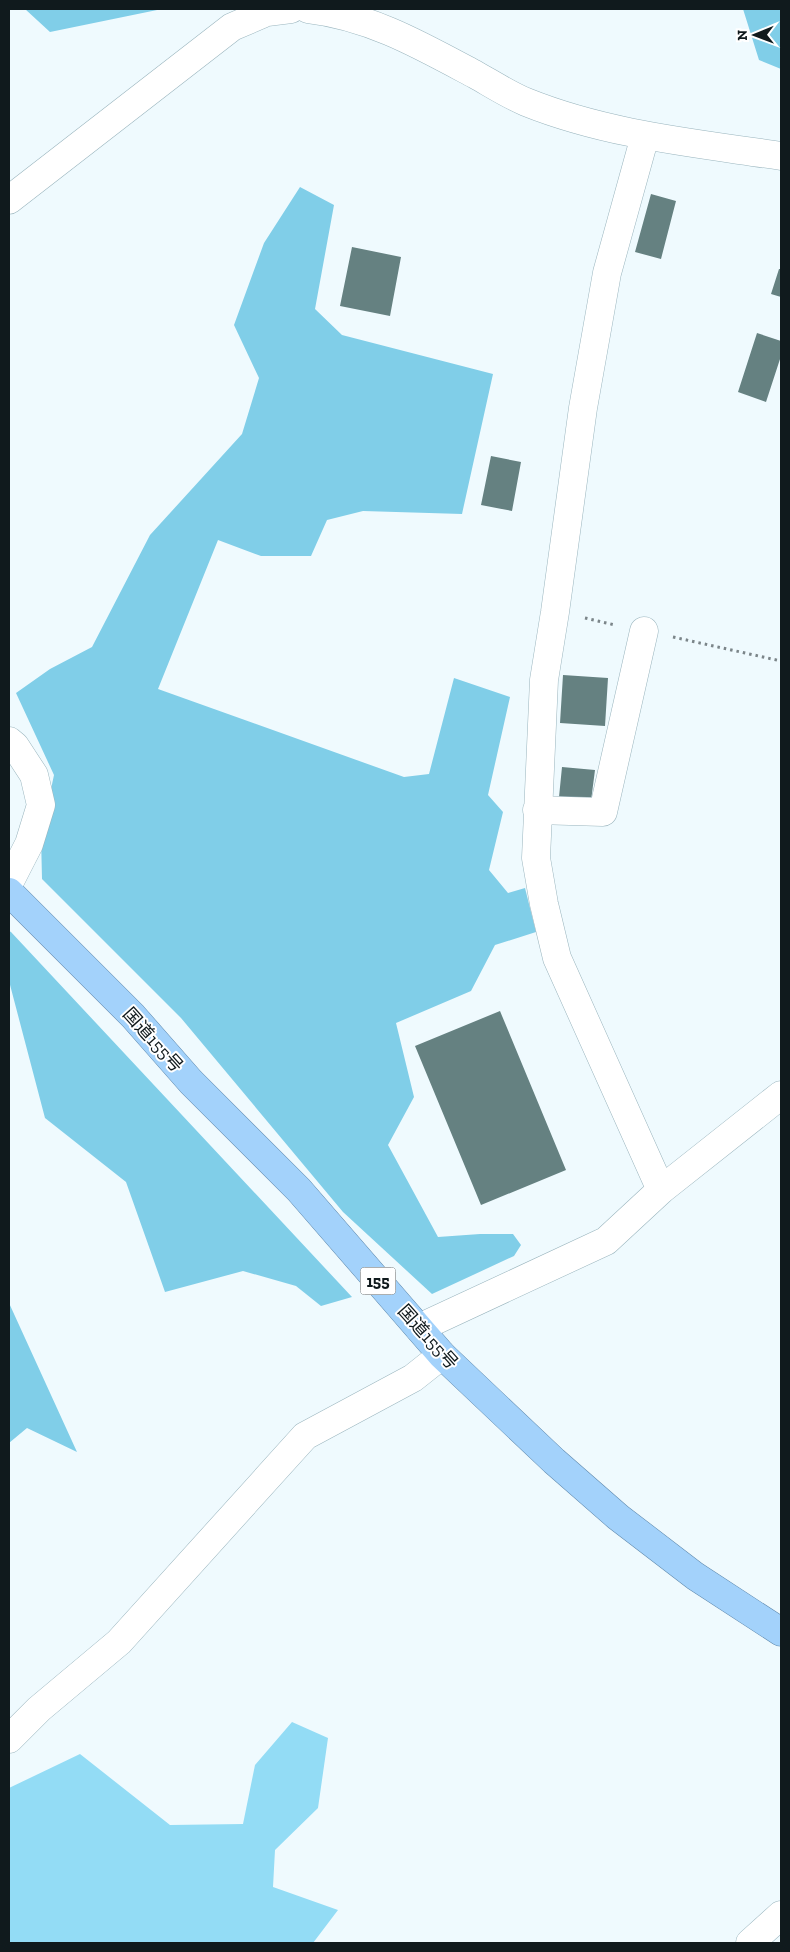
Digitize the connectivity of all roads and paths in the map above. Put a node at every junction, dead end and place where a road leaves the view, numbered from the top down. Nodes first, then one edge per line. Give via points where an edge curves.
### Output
1 (291, 9) edge
2 (308, 9) edge
3 (645, 136) junction
4 (781, 156) edge
5 (9, 200) edge
6 (644, 631) dead end
7 (9, 741) edge
8 (538, 810) junction
9 (9, 883) edge
10 (9, 892) edge
11 (781, 1095) edge
12 (661, 1190) junction
13 (419, 1328) junction
14 (442, 1355) junction
15 (781, 1632) edge
16 (9, 1739) edge
17 (781, 1915) edge
18 (750, 1943) edge

1 - 5 street via 267,12 232,27
2 - 3 street via 336,12 406,38 524,101 562,116
3 - 4 street
3 - 8 street via 608,273 583,408 544,680
6 - 8 street via 603,812
7 - 9 street via 34,775 41,806 29,844
8 - 12 street via 536,858 557,958
10 - 13 highway, 国道155号 / 155 via 299,1190
11 - 12 street
12 - 13 street via 606,1241
13 - 14 highway, 国道155号 / 155
14 - 15 highway, 国道155号 / 155 via 554,1462 618,1517 695,1576
14 - 16 street via 413,1378 304,1436 119,1642
17 - 18 street

